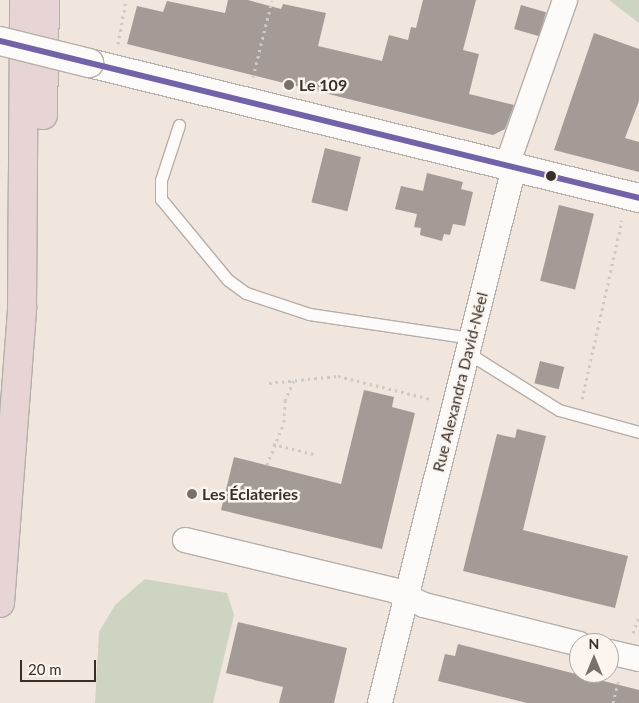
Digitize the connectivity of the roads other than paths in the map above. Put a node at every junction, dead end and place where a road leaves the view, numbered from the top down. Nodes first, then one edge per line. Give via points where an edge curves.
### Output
1 (24, 0) edge
2 (44, 0) edge
3 (565, 0) edge
4 (0, 41) edge
5 (179, 125) dead end
6 (510, 166) junction
7 (631, 207) edge
8 (22, 307) junction
9 (470, 345) junction
10 (639, 432) edge
11 (185, 540) dead end
12 (408, 597) junction
13 (0, 603) edge
14 (569, 641) edge
15 (380, 703) edge

1 - 8 highway
2 - 8 highway via 42,152
3 - 6 street, Rue Alexandra David-Néel
4 - 6 street, bridge
5 - 9 lane via 161,180 161,199 228,280 246,293 309,314
6 - 7 street
6 - 9 street, Rue Alexandra David-Néel
8 - 13 highway
9 - 10 lane via 533,396 578,417
9 - 12 street, Rue Alexandra David-Néel
11 - 12 street via 393,590
12 - 14 street via 424,605
12 - 15 street, Rue Alexandra David-Néel

